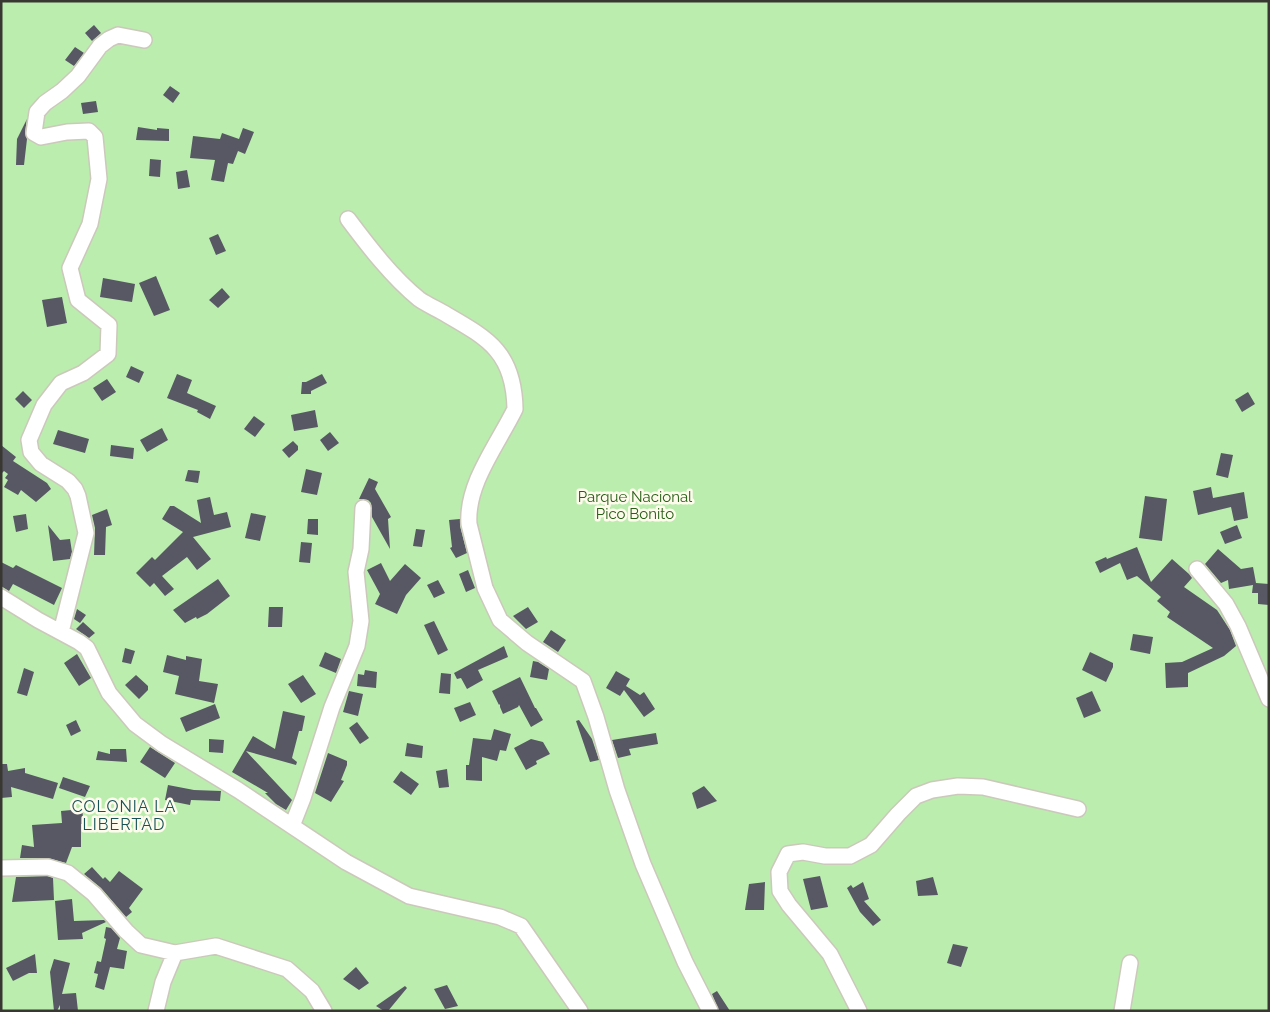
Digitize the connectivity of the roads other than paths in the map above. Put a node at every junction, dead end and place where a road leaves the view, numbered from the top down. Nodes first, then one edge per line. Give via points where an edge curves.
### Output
1 (144, 40) dead end
2 (348, 219) dead end
3 (363, 508) dead end
4 (1196, 569) dead end
5 (1, 597) edge
6 (61, 632) junction
7 (1269, 699) edge
8 (1078, 808) dead end
9 (292, 826) junction
10 (1, 868) edge
11 (175, 953) junction
12 (1130, 963) dead end
13 (156, 1011) edge
14 (324, 1011) edge
15 (580, 1011) edge
16 (710, 1011) edge
17 (859, 1011) edge
18 (1122, 1011) edge

1 - 6 street via 118,35 100,46 78,76 62,92 45,102 37,112 33,128 34,133 41,137 89,131 95,137 99,180 90,224 70,268 78,300 109,325 108,354 83,373 61,383 44,405 29,440 31,452 41,464 75,489 86,533
2 - 16 street via 390,270 420,299 482,337 498,350 508,367 515,409 477,482 468,514 485,588 500,620 527,643 583,681 643,864
3 - 9 street via 356,572 361,621 357,646 332,707
4 - 7 street via 1226,604
5 - 6 street
6 - 9 street via 86,648 109,693 135,724
8 - 17 street via 983,786 932,790 916,796 871,845 850,856 788,854 779,872 780,891 830,954
9 - 15 street via 346,862 409,896 500,916 520,926
10 - 11 street via 48,867 68,873 94,894 141,945
11 - 13 street
11 - 14 street via 216,946 287,969 312,991
12 - 18 street

